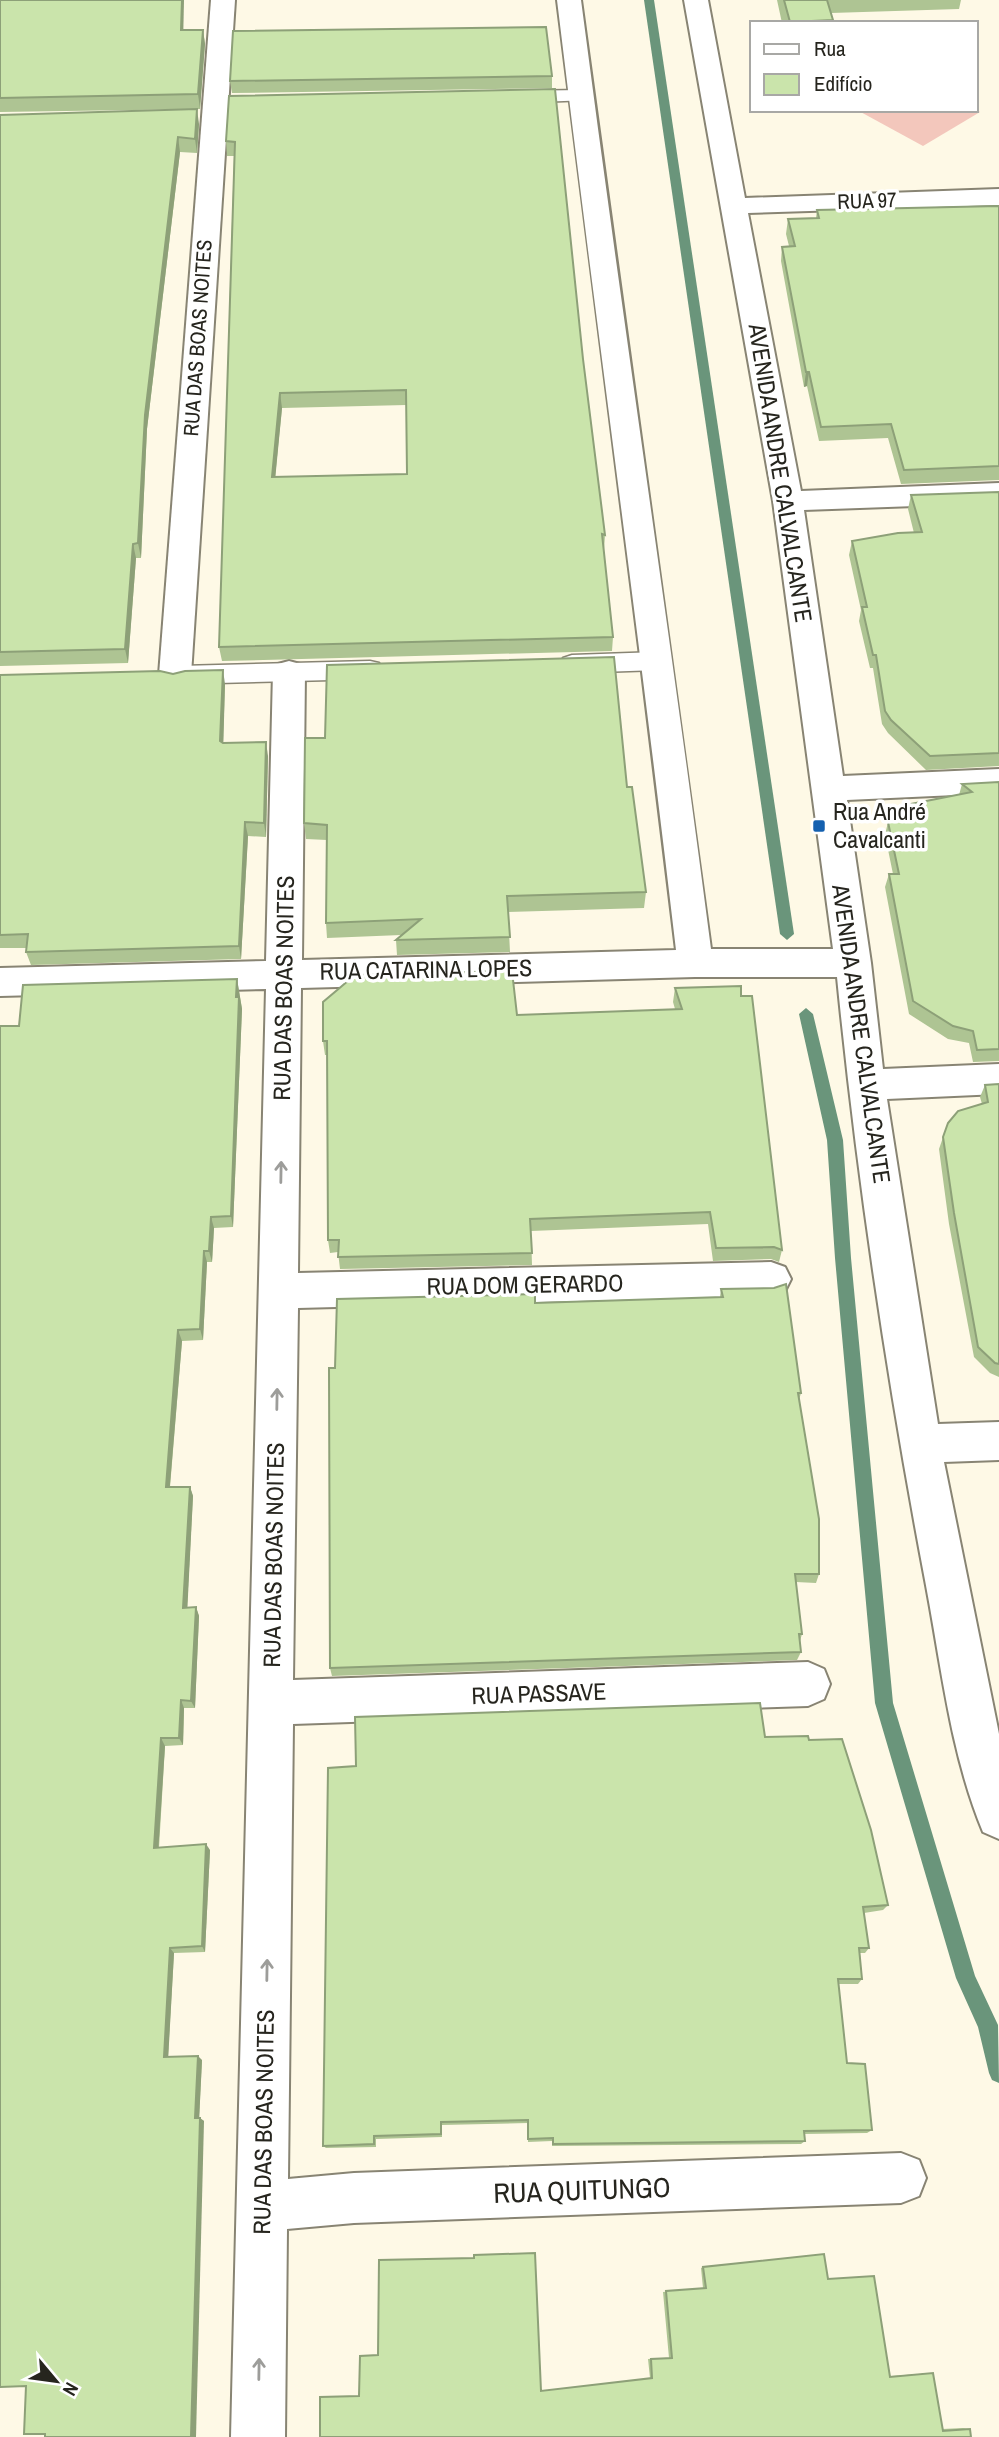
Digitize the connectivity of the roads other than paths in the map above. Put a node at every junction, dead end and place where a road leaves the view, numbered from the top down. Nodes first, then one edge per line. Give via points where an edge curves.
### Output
1 (223, 0) edge
2 (569, 0) edge
3 (696, 0) edge
4 (582, 96) junction
5 (501, 97) edge
6 (999, 197) edge
7 (735, 206) junction
8 (999, 493) edge
9 (788, 501) junction
10 (658, 661) junction
11 (549, 664) edge
12 (399, 669) edge
13 (289, 672) junction
14 (161, 676) joint
15 (999, 781) edge
16 (827, 789) junction
17 (695, 963) junction
18 (853, 963) junction
19 (285, 974) junction
20 (0, 982) edge
21 (999, 1079) edge
22 (866, 1085) junction
23 (771, 1279) dead end
24 (279, 1291) junction
25 (999, 1441) edge
26 (920, 1444) junction
27 (807, 1684) dead end
28 (271, 1703) junction
29 (999, 1816) edge
30 (901, 2178) dead end
31 (263, 2206) junction
32 (258, 2437) edge

1 - 14 street, RUA DAS BOAS NOITES via 218,109
2 - 4 street
3 - 7 street, AVENIDA ANDRE CALVALCANTE
4 - 5 lane
4 - 10 street
6 - 7 street, RUA 97
7 - 9 street, AVENIDA ANDRE CALVALCANTE
8 - 9 street
9 - 16 street, AVENIDA ANDRE CALVALCANTE
10 - 11 lane
10 - 17 street
12 - 13 lane
13 - 14 lane
13 - 19 street, RUA DAS BOAS NOITES
15 - 16 street
16 - 18 street, AVENIDA ANDRE CALVALCANTE
17 - 18 street, RUA CATARINA LOPES
17 - 19 street, RUA CATARINA LOPES
18 - 22 street, AVENIDA ANDRE CALVALCANTE
19 - 20 street, RUA CATARINA LOPES
24 -> 19 street, RUA DAS BOAS NOITES
21 - 22 street
22 - 26 street, AVENIDA ANDRE CALVALCANTE
23 - 24 street, RUA DOM GERARDO
28 -> 24 street, RUA DAS BOAS NOITES
25 - 26 street
26 - 29 street, AVENIDA ANDRE CALVALCANTE via 979,1746
27 - 28 street, RUA PASSAVE
31 -> 28 street, RUA DAS BOAS NOITES
30 - 31 street, RUA QUITUNGO via 354,2198
32 -> 31 street, RUA DAS BOAS NOITES

